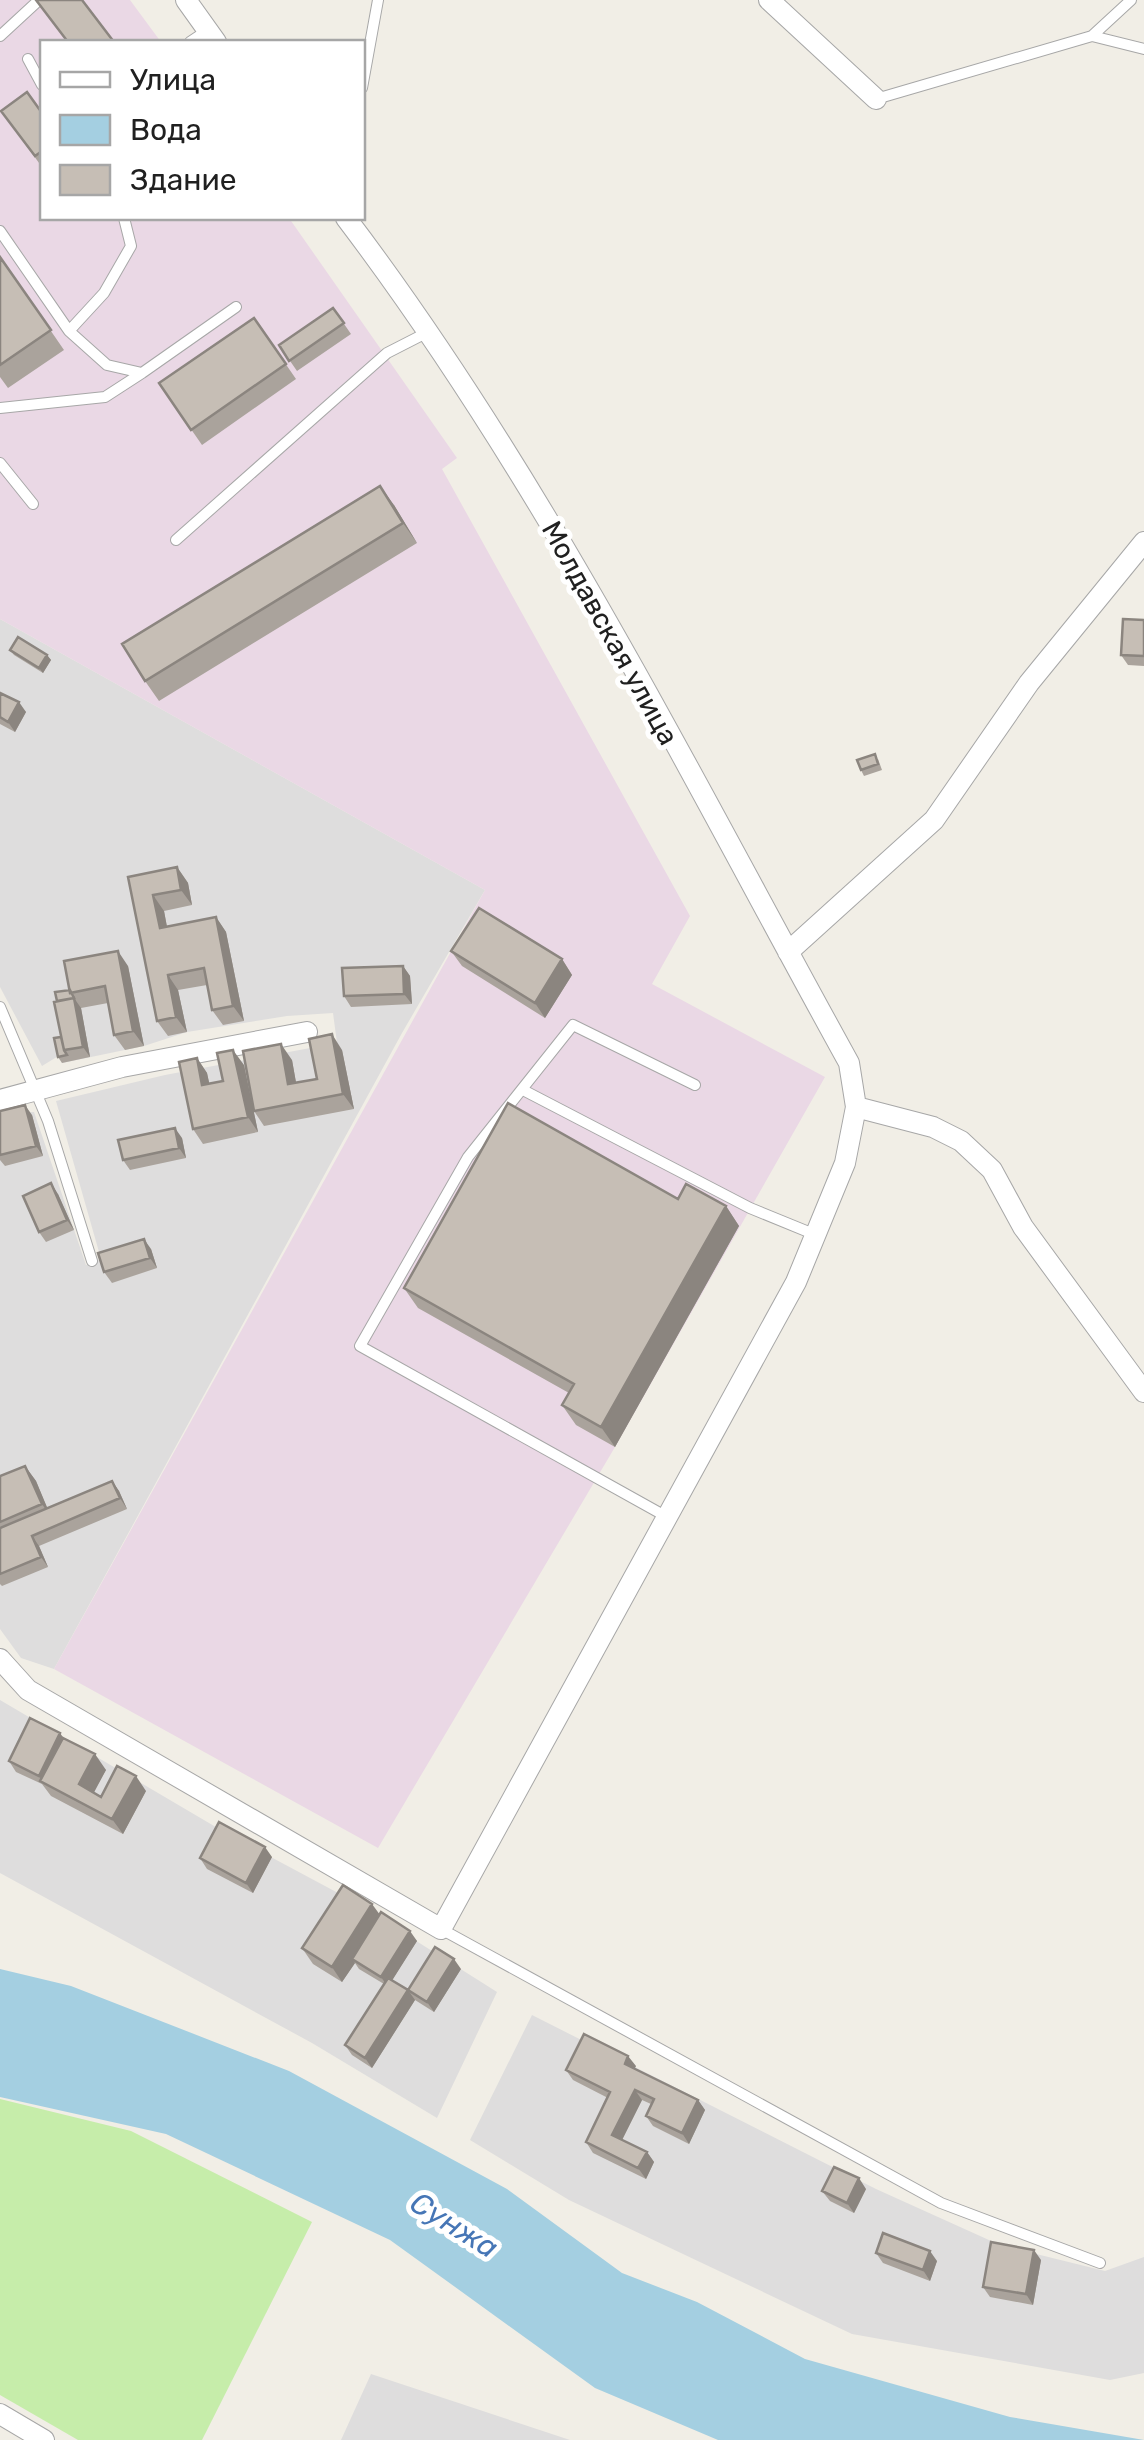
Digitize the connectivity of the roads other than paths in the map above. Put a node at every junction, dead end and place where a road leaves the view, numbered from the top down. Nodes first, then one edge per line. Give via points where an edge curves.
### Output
1 (39, 0) edge
2 (186, 0) edge
3 (378, 0) edge
4 (768, 0) edge
5 (1131, 0) edge
6 (0, 36) edge
7 (1092, 36) junction
8 (205, 38) edge
9 (1144, 49) edge
10 (28, 59) dead end
11 (365, 72) edge
12 (40, 81) edge
13 (876, 99) joint
14 (124, 220) edge
15 (348, 220) edge
16 (0, 230) edge
17 (236, 307) dead end
18 (431, 330) junction
19 (70, 331) junction
20 (142, 373) junction
21 (0, 408) edge
22 (0, 463) edge
23 (32, 504) dead end
24 (176, 540) dead end
25 (1144, 542) edge
26 (788, 952) junction
27 (0, 1007) edge
28 (307, 1032) dead end
29 (695, 1085) dead end
30 (523, 1090) junction
31 (36, 1091) junction
32 (0, 1100) edge
33 (856, 1107) junction
34 (817, 1236) junction
35 (92, 1261) dead end
36 (1141, 1383) edge
37 (668, 1518) junction
38 (0, 1658) edge
39 (440, 1929) junction
40 (1100, 2262) dead end
41 (0, 2414) edge
42 (33, 2437) edge

1 - 6 lane
2 - 8 street
3 - 11 lane
4 - 13 street
5 - 7 lane
7 - 9 lane
7 - 13 lane
10 - 12 lane
14 - 19 lane via 131,246 104,293
15 - 18 street, Молдавская улица
16 - 19 lane
17 - 20 lane
18 - 24 lane via 387,353
18 - 26 street, Молдавская улица via 575,566
19 - 20 lane via 107,365
20 - 21 lane via 106,397
22 - 23 lane
25 - 26 street via 1029,683 934,820
26 - 33 street, Молдавская улица via 849,1064
27 - 31 lane
28 - 31 street via 122,1067
29 - 30 lane via 573,1026
30 - 34 lane
30 - 37 lane via 468,1156 360,1346
31 - 32 street
31 - 35 lane
33 - 34 street, Молдавская улица via 846,1163
33 - 36 street via 933,1127 961,1141 992,1170 1023,1228
34 - 37 street, Молдавская улица
37 - 39 street, Молдавская улица
38 - 39 street via 28,1690
39 - 40 lane via 940,2203
41 - 42 street

